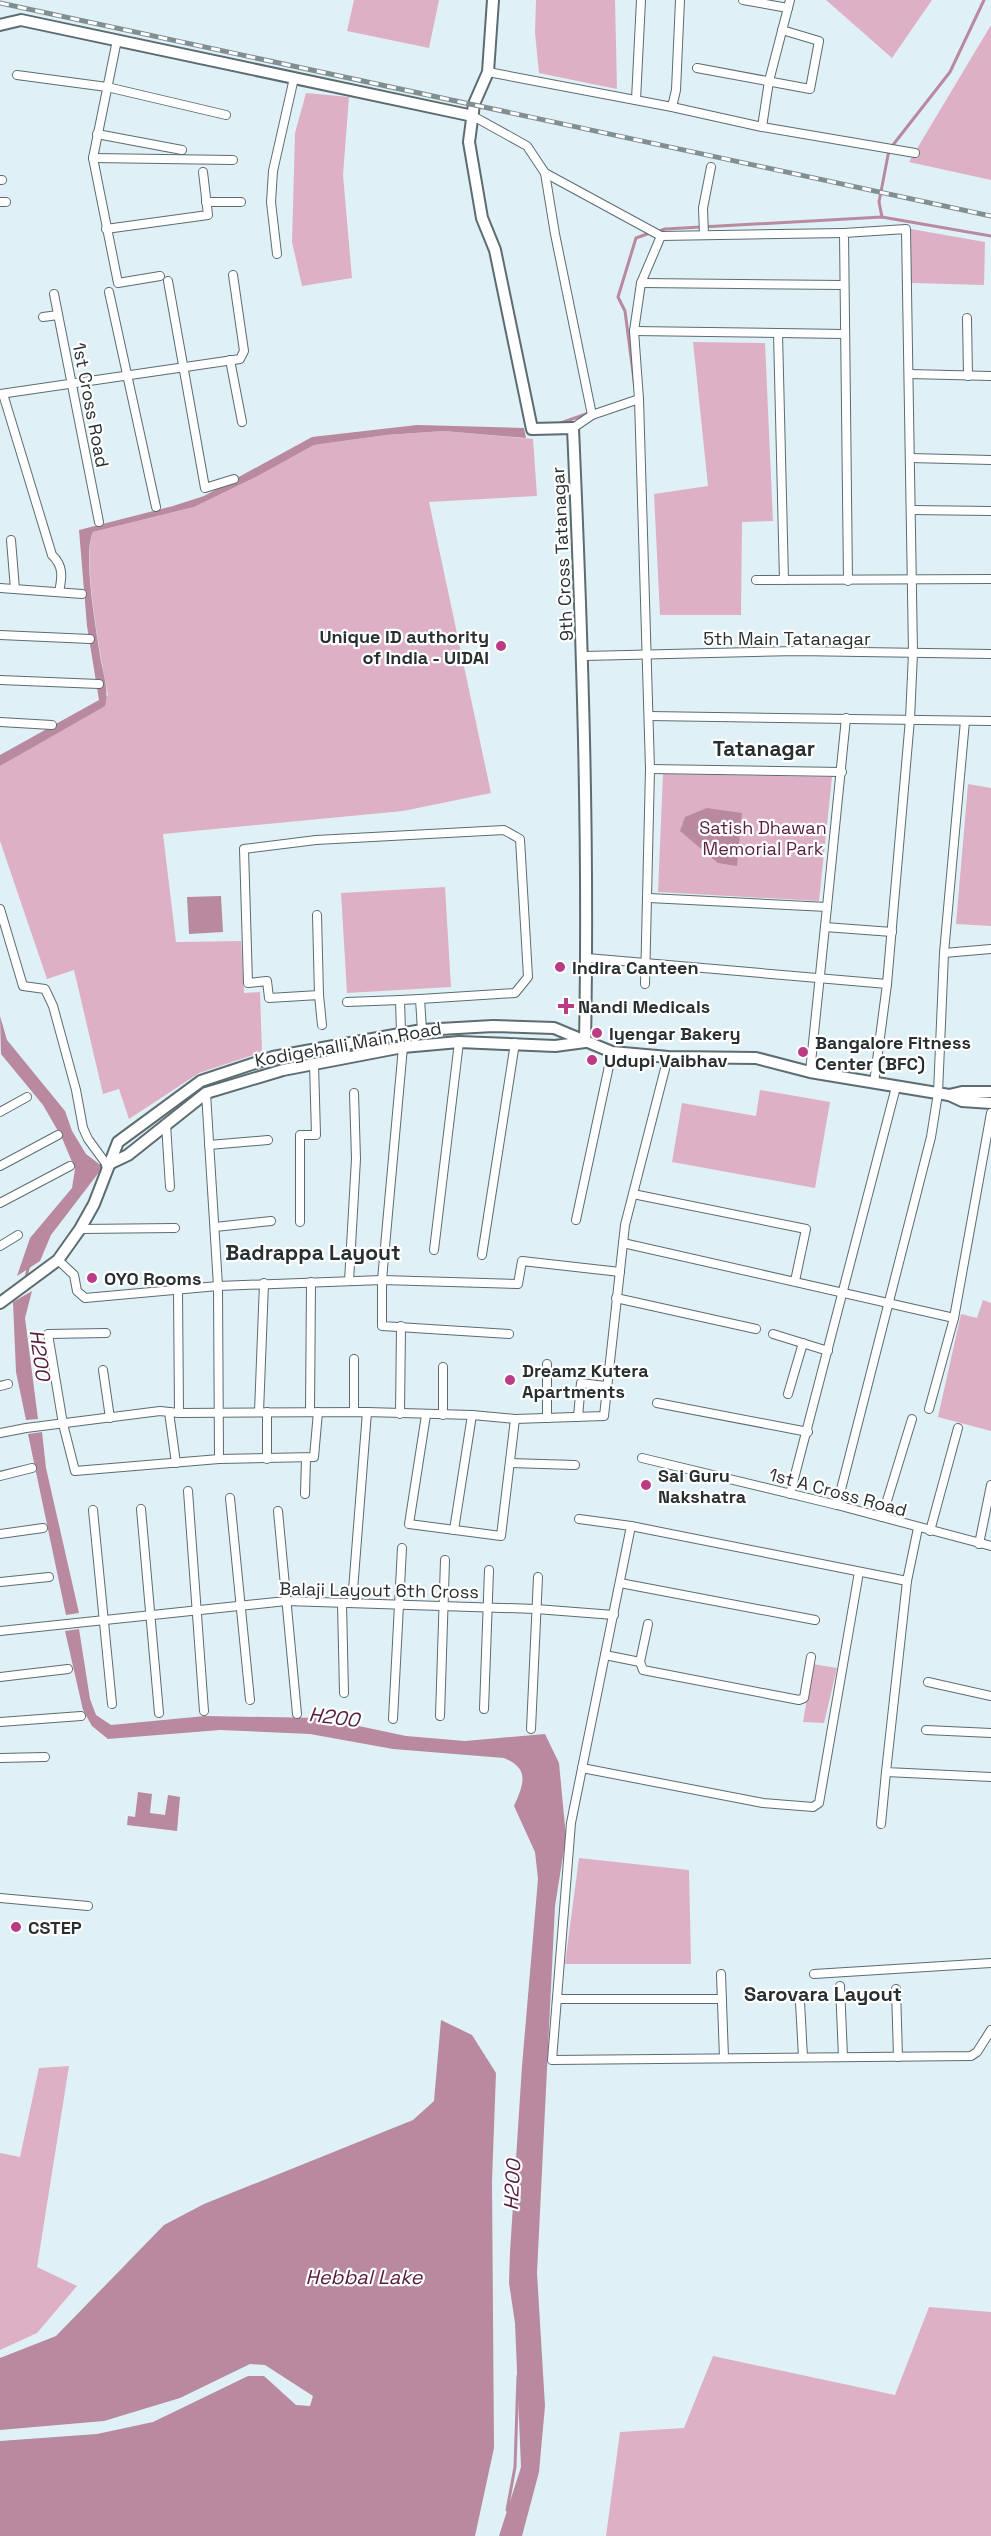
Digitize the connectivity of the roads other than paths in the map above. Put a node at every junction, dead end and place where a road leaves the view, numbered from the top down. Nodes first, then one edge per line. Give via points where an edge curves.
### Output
1 (493, 0) edge
2 (640, 0) edge
3 (680, 0) edge
4 (743, 0) edge
5 (789, 4) edge
6 (0, 25) edge
7 (782, 30) junction
8 (117, 40) junction
9 (697, 68) dead end
10 (488, 72) junction
11 (17, 75) dead end
12 (294, 78) junction
13 (769, 81) junction
14 (107, 87) junction
15 (636, 100) junction
16 (672, 107) junction
17 (226, 115) dead end
18 (473, 116) junction
19 (762, 127) junction
20 (97, 134) junction
21 (182, 150) dead end
22 (915, 153) dead end
23 (93, 158) junction
24 (233, 160) dead end
25 (711, 167) dead end
26 (203, 172) dead end
27 (545, 173) junction
28 (206, 202) junction
29 (241, 202) dead end
30 (106, 229) junction
31 (844, 233) junction
32 (660, 235) junction
33 (704, 235) junction
34 (276, 255) dead end
35 (233, 275) dead end
36 (160, 276) dead end
37 (168, 281) dead end
38 (641, 283) junction
39 (843, 285) junction
40 (109, 292) dead end
41 (54, 294) dead end
42 (57, 315) junction
43 (43, 317) dead end
44 (967, 318) dead end
45 (634, 331) junction
46 (778, 333) junction
47 (844, 334) junction
48 (230, 360) junction
49 (182, 367) junction
50 (909, 374) junction
51 (126, 376) junction
52 (968, 376) junction
53 (991, 376) edge
54 (72, 382) junction
55 (1, 394) edge
56 (639, 399) junction
57 (592, 415) junction
58 (242, 422) dead end
59 (573, 428) junction
60 (910, 458) junction
61 (991, 460) edge
62 (234, 479) dead end
63 (156, 507) dead end
64 (911, 510) junction
65 (991, 511) edge
66 (99, 522) dead end
67 (11, 540) dead end
68 (991, 579) edge
69 (756, 580) dead end
70 (784, 580) junction
71 (848, 581) junction
72 (912, 581) junction
73 (0, 588) edge
74 (15, 589) junction
75 (59, 592) junction
76 (82, 594) dead end
77 (0, 635) edge
78 (90, 639) dead end
79 (913, 653) junction
80 (646, 654) junction
81 (991, 654) edge
82 (584, 656) junction
83 (0, 680) edge
84 (99, 684) dead end
85 (649, 716) junction
86 (846, 718) junction
87 (910, 719) junction
88 (964, 721) junction
89 (991, 721) edge
90 (0, 722) edge
91 (52, 725) dead end
92 (650, 769) junction
93 (842, 772) junction
94 (649, 898) junction
95 (827, 907) junction
96 (0, 909) edge
97 (317, 915) dead end
98 (825, 927) junction
99 (892, 932) junction
100 (991, 949) edge
101 (944, 953) junction
102 (587, 958) junction
103 (645, 963) junction
104 (819, 978) junction
105 (645, 984) dead end
106 (887, 984) junction
107 (319, 995) junction
108 (420, 999) junction
109 (400, 1000) junction
110 (347, 1002) dead end
111 (322, 1025) dead end
112 (422, 1030) junction
113 (401, 1032) junction
114 (585, 1041) junction
115 (459, 1042) junction
116 (514, 1043) junction
117 (403, 1047) junction
118 (300, 1052) junction
119 (612, 1052) junction
120 (668, 1057) junction
121 (314, 1064) junction
122 (301, 1066) junction
123 (810, 1072) junction
124 (874, 1083) junction
125 (896, 1087) junction
126 (991, 1092) edge
127 (206, 1093) junction
128 (354, 1093) dead end
129 (944, 1094) junction
130 (27, 1097) dead end
131 (991, 1103) edge
132 (0, 1112) edge
133 (991, 1113) edge
134 (166, 1124) junction
135 (58, 1135) dead end
136 (268, 1140) dead end
137 (209, 1145) junction
138 (107, 1165) junction
139 (0, 1166) edge
140 (70, 1166) dead end
141 (170, 1188) dead end
142 (633, 1194) junction
143 (0, 1203) edge
144 (576, 1220) dead end
145 (271, 1221) dead end
146 (300, 1222) dead end
147 (215, 1227) junction
148 (175, 1228) dead end
149 (80, 1229) junction
150 (18, 1235) dead end
151 (623, 1243) junction
152 (0, 1246) edge
153 (434, 1250) dead end
154 (482, 1255) dead end
155 (56, 1262) junction
156 (620, 1272) junction
157 (382, 1280) junction
158 (349, 1281) junction
159 (795, 1281) junction
160 (311, 1282) junction
161 (264, 1283) junction
162 (218, 1286) junction
163 (178, 1289) junction
164 (843, 1292) junction
165 (616, 1298) junction
166 (4, 1301) edge
167 (888, 1302) junction
168 (954, 1318) junction
169 (401, 1326) junction
170 (756, 1329) dead end
171 (106, 1333) dead end
172 (508, 1334) dead end
173 (773, 1334) dead end
174 (802, 1343) junction
175 (828, 1351) junction
176 (354, 1359) dead end
177 (547, 1364) dead end
178 (443, 1367) dead end
179 (103, 1370) dead end
180 (605, 1386) junction
181 (788, 1394) dead end
182 (657, 1403) dead end
183 (929, 1409) dead end
184 (219, 1411) junction
185 (169, 1412) junction
186 (263, 1412) junction
187 (314, 1412) junction
188 (354, 1412) junction
189 (367, 1412) junction
190 (179, 1413) junction
191 (400, 1414) junction
192 (443, 1414) junction
193 (426, 1415) junction
194 (472, 1415) junction
195 (578, 1417) junction
196 (110, 1418) junction
197 (547, 1418) junction
198 (515, 1419) junction
199 (912, 1419) dead end
200 (63, 1425) junction
201 (958, 1428) dead end
202 (808, 1432) junction
203 (0, 1433) edge
204 (306, 1458) junction
205 (642, 1458) dead end
206 (219, 1459) junction
207 (267, 1459) junction
208 (176, 1463) junction
209 (510, 1463) junction
210 (575, 1465) dead end
211 (32, 1468) dead end
212 (0, 1476) edge
213 (991, 1485) edge
214 (188, 1491) dead end
215 (305, 1494) dead end
216 (790, 1494) junction
217 (230, 1498) dead end
218 (837, 1505) junction
219 (141, 1509) dead end
220 (93, 1510) dead end
221 (278, 1511) dead end
222 (882, 1517) junction
223 (579, 1519) dead end
224 (631, 1526) junction
225 (43, 1528) dead end
226 (918, 1528) junction
227 (454, 1530) junction
228 (930, 1531) junction
229 (0, 1534) edge
230 (979, 1544) junction
231 (991, 1546) edge
232 (402, 1548) dead end
233 (445, 1560) dead end
234 (489, 1570) dead end
235 (859, 1572) junction
236 (49, 1577) dead end
237 (538, 1577) dead end
238 (907, 1581) junction
239 (0, 1582) edge
240 (620, 1583) junction
241 (286, 1601) junction
242 (342, 1603) junction
243 (352, 1603) junction
244 (399, 1605) junction
245 (241, 1606) junction
246 (443, 1606) junction
247 (489, 1608) junction
248 (536, 1609) junction
249 (197, 1610) junction
250 (150, 1615) junction
251 (614, 1615) junction
252 (105, 1619) junction
253 (815, 1620) dead end
254 (648, 1624) dead end
255 (0, 1631) edge
256 (605, 1655) junction
257 (811, 1657) dead end
258 (640, 1662) junction
259 (68, 1670) dead end
260 (0, 1677) edge
261 (928, 1682) dead end
262 (344, 1693) dead end
263 (991, 1695) edge
264 (250, 1701) dead end
265 (112, 1704) dead end
266 (484, 1709) dead end
267 (204, 1711) dead end
268 (159, 1713) dead end
269 (297, 1714) dead end
270 (81, 1716) dead end
271 (440, 1716) dead end
272 (393, 1719) dead end
273 (0, 1722) edge
274 (531, 1729) dead end
275 (926, 1730) dead end
276 (991, 1733) edge
277 (45, 1757) dead end
278 (0, 1758) edge
279 (582, 1768) junction
280 (886, 1772) junction
281 (991, 1777) edge
282 (881, 1824) dead end
283 (0, 1898) edge
284 (88, 1906) dead end
285 (991, 1963) edge
286 (722, 1974) dead end
287 (814, 1974) dead end
288 (840, 1986) dead end
289 (896, 1989) dead end
290 (557, 1999) junction
291 (722, 1999) junction
292 (800, 2002) dead end
293 (991, 2030) edge
294 (803, 2057) junction
295 (843, 2057) junction
296 (898, 2057) junction
297 (724, 2058) junction

1 - 10 street
2 - 15 street
3 - 16 street
4 - 5 street
5 - 7 street
6 - 8 street via 21,20
7 - 13 street
7 - 13 street via 819,40 811,88
8 - 12 street
8 - 14 street
9 - 13 street
10 - 15 street
10 - 18 street
11 - 14 street
12 - 18 street
12 - 34 street via 273,171 271,202
13 - 19 street
14 - 17 street
14 - 20 street
15 - 16 street
16 - 19 street
18 - 27 street via 527,146
18 - 59 street via 469,142 482,218 495,250 532,429
19 - 22 street
20 - 21 street
20 - 23 street
23 - 24 street
23 - 30 street
25 - 33 street via 703,208
26 - 28 street
27 - 32 street
27 - 57 street
28 - 29 street
28 - 30 street via 208,215
30 - 36 street via 118,283
31 - 33 street
31 - 39 street
31 - 50 street via 906,229
32 - 33 street
32 - 38 street
35 - 48 street via 244,351 242,357
37 - 49 street
38 - 39 street
38 - 45 street
39 - 47 street
40 - 51 street
41 - 42 street, 1st Cross Road
42 - 43 street
42 - 54 street, 1st Cross Road
44 - 52 street
45 - 46 street
45 - 56 street
46 - 47 street
46 - 70 street
47 - 71 street
48 - 49 street
48 - 58 street
49 - 51 street
49 - 62 street via 205,488
50 - 52 street
50 - 60 street
51 - 54 street
51 - 63 street
52 - 53 street
54 - 55 street
54 - 66 street, 1st Cross Road
55 - 75 street via 52,555 60,566
56 - 57 street
56 - 80 street
57 - 59 street
59 - 82 street, 9th Cross Tatanagar
60 - 61 street
60 - 64 street
64 - 65 street
64 - 72 street
67 - 74 street
68 - 72 street
69 - 70 street
70 - 71 street
71 - 72 street
72 - 79 street
73 - 74 street
74 - 75 street
75 - 76 street
77 - 78 street
79 - 80 street, 5th Main Tatanagar
79 - 81 street, 5th Main Tatanagar
79 - 87 street
80 - 82 street, 5th Main Tatanagar
80 - 85 street
82 - 102 street, 9th Cross Tatanagar
83 - 84 street
85 - 86 street
85 - 92 street
86 - 87 street
86 - 93 street
87 - 88 street
87 - 99 street
88 - 89 street
88 - 101 street
90 - 91 street
92 - 93 street
92 - 94 street
93 - 95 street
94 - 95 street
94 - 103 street
95 - 98 street
96 - 138 street via 23,986 45,989 53,1006 83,1128
97 - 107 street
98 - 99 street
98 - 104 street
99 - 106 street
100 - 101 street
101 - 129 street
102 - 103 street
102 - 114 street, 9th Cross Tatanagar
103 - 104 street
103 - 105 street
104 - 106 street
104 - 123 street
106 - 124 street
107 - 108 street via 268,998 267,981 248,983 244,849 316,840 504,830 520,839 528,977 514,993
107 - 111 street
108 - 109 street
108 - 112 street
109 - 110 street
109 - 113 street
112 - 113 street, Kodigehalli Main Road
112 - 114 street, Kodigehalli Main Road via 554,1028
113 - 118 street, Kodigehalli Main Road
114 - 116 street, Kodigehalli Main Road via 555,1046
114 - 119 street, Kodigehalli Main Road
115 - 116 street, Kodigehalli Main Road
115 - 117 street, Kodigehalli Main Road
115 - 153 street
116 - 154 street
117 - 121 street, Kodigehalli Main Road
117 - 157 street
118 - 122 street
118 - 138 street, Kodigehalli Main Road via 201,1081 118,1142
119 - 120 street, Kodigehalli Main Road
119 - 144 street
120 - 123 street, Kodigehalli Main Road via 756,1058
120 - 142 street
121 - 122 street, Kodigehalli Main Road
121 - 146 street via 316,1135 300,1135
122 - 127 street, Kodigehalli Main Road
123 - 124 street, Kodigehalli Main Road
124 - 125 street, Kodigehalli Main Road
125 - 129 street, Kodigehalli Main Road
125 - 164 street
126 - 129 street, Kodigehalli Main Road
127 - 134 street, Kodigehalli Main Road
127 - 137 street
128 - 158 street via 356,1159
129 - 131 street, Kodigehalli Main Road via 962,1101
129 - 167 street
130 - 132 street
133 - 168 street
134 - 138 street, Kodigehalli Main Road via 128,1155
134 - 141 street
135 - 139 street
136 - 137 street
137 - 147 street
138 - 149 street, Kodigehalli Main Road via 94,1204
140 - 143 street
142 - 151 street
142 - 159 street via 806,1229
145 - 147 street
147 - 162 street
148 - 149 street
149 - 155 street, Kodigehalli Main Road
150 - 152 street
151 - 156 street
151 - 159 street
155 - 163 street via 74,1275 77,1291 85,1298
155 - 166 street, Kodigehalli Main Road
156 - 157 street via 522,1261 518,1284
156 - 165 street
157 - 158 street
157 - 169 street via 382,1326
158 - 160 street
159 - 164 street
160 - 161 street
160 - 187 street
161 - 162 street
161 - 186 street
162 - 163 street
162 - 184 street
163 - 190 street
164 - 167 street
164 - 175 street
165 - 170 street
165 - 180 street
167 - 168 street
167 - 218 street
168 - 183 street
169 - 172 street
169 - 191 street
171 - 200 street via 48,1334
173 - 174 street
174 - 175 street
174 - 181 street
175 - 202 street
176 - 188 street
177 - 197 street
178 - 192 street
179 - 196 street
180 - 195 street via 604,1416
180 - 195 street via 580,1383
182 - 202 street
184 - 186 street
184 - 190 street
184 - 206 street
185 - 190 street
185 - 196 street
185 - 208 street
186 - 187 street
186 - 207 street
187 - 188 street
187 - 204 street via 314,1457
188 - 189 street
189 - 191 street
189 - 243 street
191 - 193 street
192 - 193 street
192 - 194 street
193 - 227 street via 409,1524
194 - 198 street
194 - 227 street
195 - 197 street
196 - 200 street
197 - 198 street
198 - 209 street
199 - 222 street
200 - 203 street
200 - 208 street via 75,1471
201 - 228 street
202 - 216 street
204 - 207 street
204 - 215 street
205 - 216 street, 1st A Cross Road
206 - 207 street
206 - 208 street
209 - 210 street
209 - 227 street via 501,1536
211 - 212 street
213 - 230 street
214 - 249 street
216 - 218 street, 1st A Cross Road
217 - 245 street
218 - 222 street, 1st A Cross Road
219 - 250 street
220 - 252 street
221 - 241 street
222 - 226 street, 1st A Cross Road
223 - 224 street
224 - 235 street
224 - 240 street
225 - 229 street
226 - 228 street, 1st A Cross Road
226 - 238 street
228 - 230 street, 1st A Cross Road
230 - 231 street, 1st A Cross Road
232 - 244 street
233 - 246 street
234 - 247 street
235 - 238 street
235 - 279 street via 819,1803 813,1807 763,1803
236 - 239 street
237 - 248 street
238 - 280 street
240 - 251 street
240 - 253 street
241 - 242 street, Balaji Layout 6th Cross
241 - 245 street, Balaji Layout 6th Cross
241 - 269 street
242 - 243 street, Balaji Layout 6th Cross
242 - 262 street
243 - 244 street, Balaji Layout 6th Cross
244 - 246 street, Balaji Layout 6th Cross
244 - 272 street
245 - 249 street, Balaji Layout 6th Cross
245 - 264 street
246 - 247 street, Balaji Layout 6th Cross
246 - 271 street
247 - 248 street, Balaji Layout 6th Cross
247 - 266 street
248 - 251 street, Balaji Layout 6th Cross
248 - 274 street
249 - 250 street, Balaji Layout 6th Cross
249 - 267 street
250 - 252 street, Balaji Layout 6th Cross
250 - 268 street
251 - 256 street
252 - 255 street, Balaji Layout 6th Cross
252 - 265 street
254 - 258 street
256 - 258 street
256 - 279 street
257 - 258 street via 804,1698 799,1700 643,1670
259 - 260 street
261 - 263 street
270 - 273 street
275 - 276 street
277 - 278 street
279 - 290 street via 571,1823
280 - 281 street
280 - 282 street
283 - 284 street
285 - 287 street
286 - 291 street
288 - 295 street
289 - 296 street
290 - 291 street
290 - 297 street via 552,2060
291 - 297 street
292 - 294 street
293 - 296 street via 971,2056
294 - 295 street
294 - 297 street
295 - 296 street

